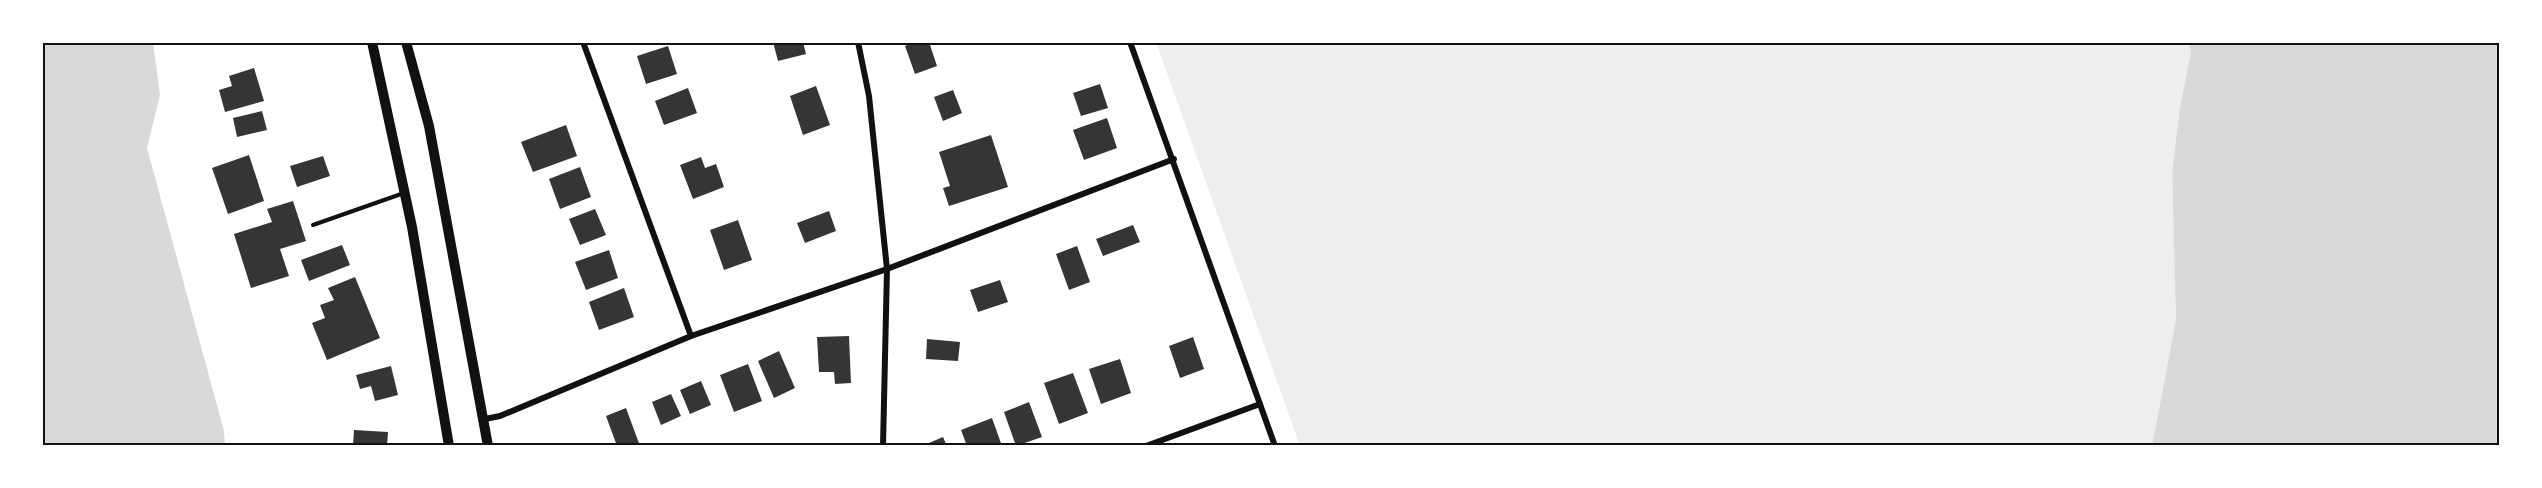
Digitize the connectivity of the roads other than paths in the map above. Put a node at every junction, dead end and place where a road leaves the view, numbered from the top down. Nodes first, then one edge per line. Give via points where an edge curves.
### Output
1 (372, 42) edge
2 (406, 42) edge
3 (584, 42) edge
4 (858, 42) edge
5 (1130, 42) edge
6 (1174, 159) junction
7 (405, 193) junction
8 (313, 225) dead end
9 (887, 268) junction
10 (691, 336) junction
11 (1260, 404) junction
12 (485, 419) junction
13 (449, 446) edge
14 (488, 446) edge
15 (883, 446) edge
16 (1146, 446) edge
17 (1275, 446) edge

1 - 7 main road
2 - 12 main road via 429,126
3 - 10 street
4 - 9 street via 869,96
5 - 6 street
6 - 9 street
6 - 11 street
7 - 8 lane
7 - 13 main road
9 - 10 street
9 - 15 street
10 - 12 street
11 - 16 street
11 - 17 street
12 - 14 main road

